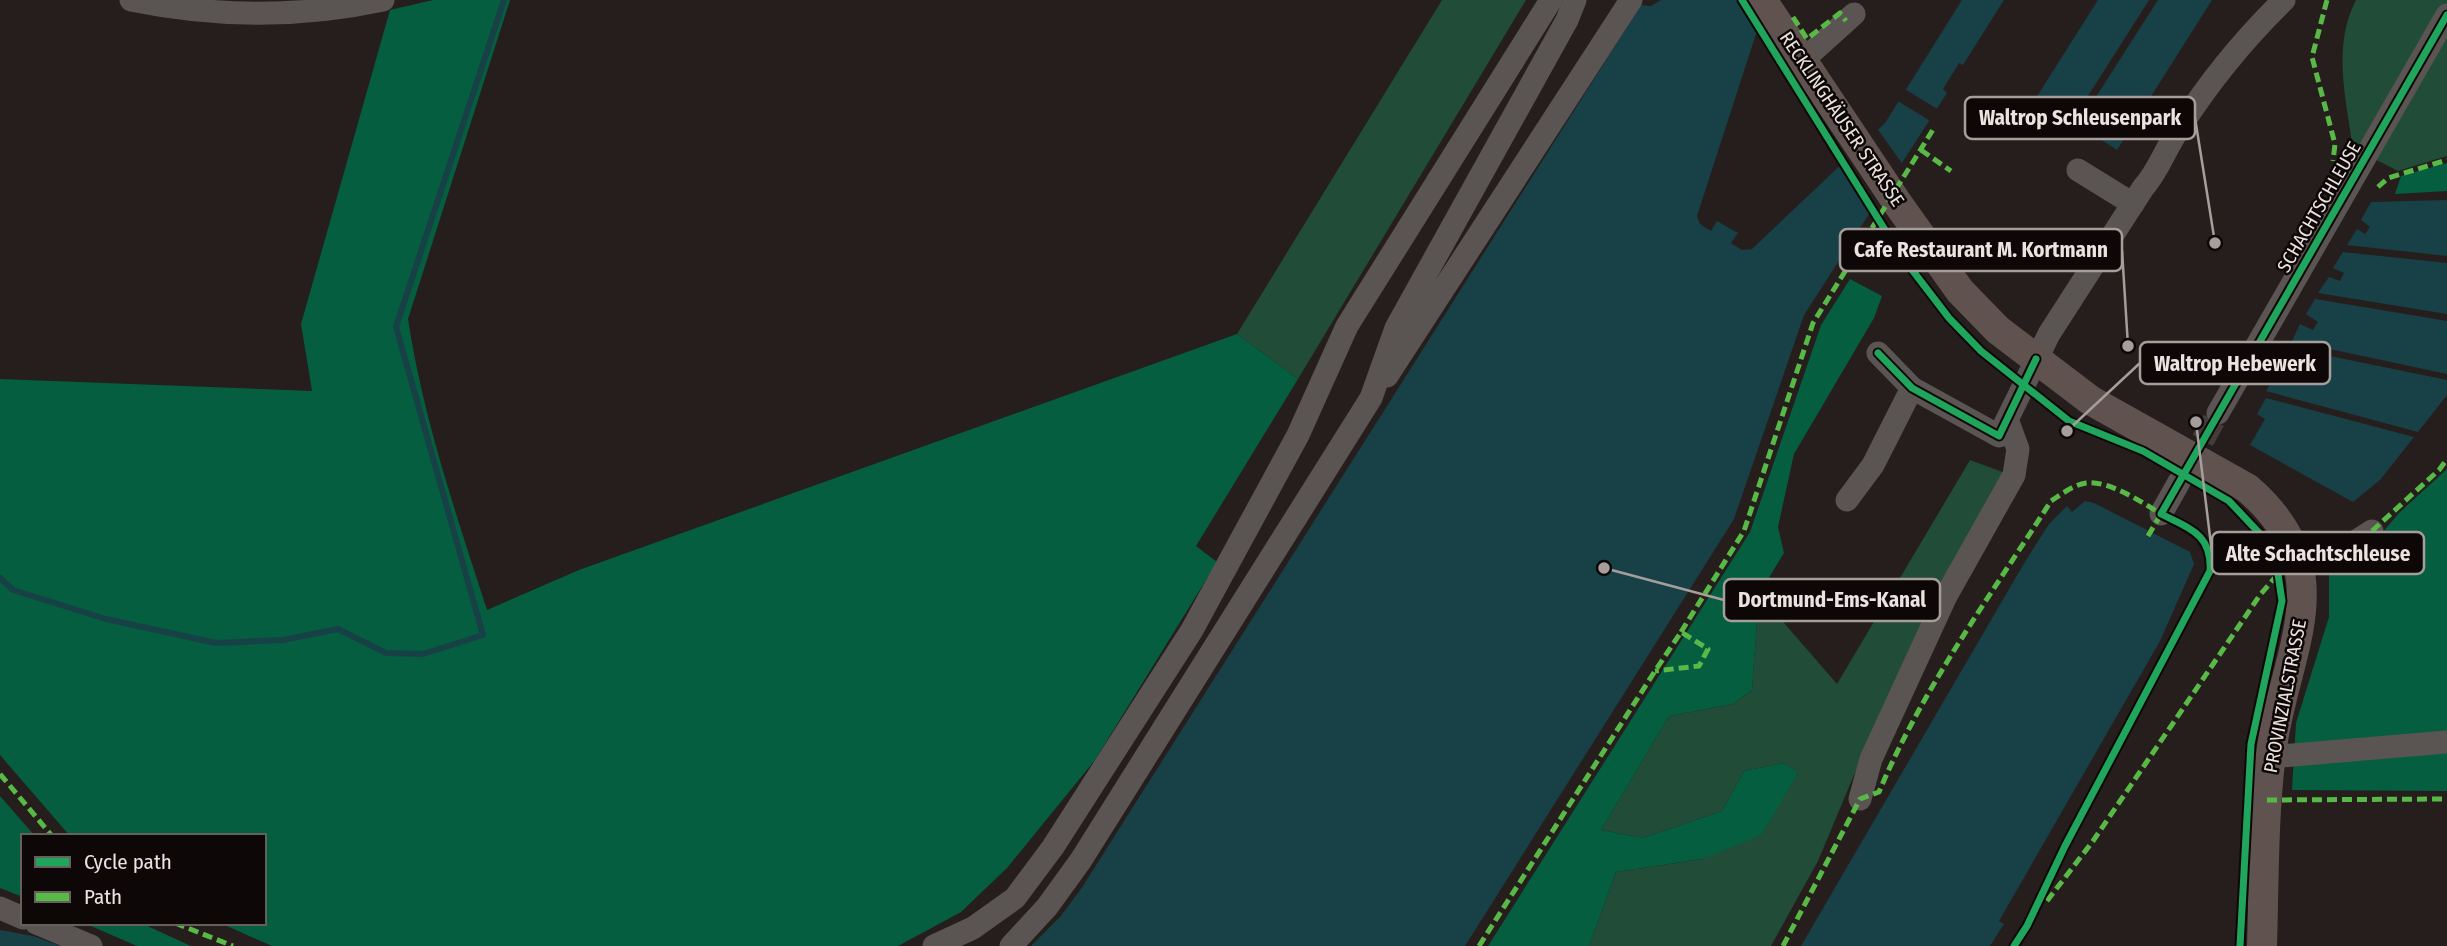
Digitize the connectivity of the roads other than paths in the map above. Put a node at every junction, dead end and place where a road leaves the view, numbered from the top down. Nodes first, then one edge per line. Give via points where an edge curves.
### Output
1 (131, 0) edge
2 (383, 0) edge
3 (1551, 0) edge
4 (1575, 0) edge
5 (1631, 0) edge
6 (1762, 0) edge
7 (2284, 0) edge
8 (1854, 14) dead end
9 (2447, 15) edge
10 (1802, 61) junction
11 (2078, 170) dead end
12 (2133, 204) junction
13 (1878, 353) dead end
14 (2036, 359) junction
15 (1912, 388) junction
16 (1371, 398) junction
17 (2218, 413) tunnel mouth
18 (2008, 422) junction
19 (2179, 482) tunnel mouth
20 (1847, 500) dead end
21 (2260, 500) joint
22 (2161, 514) dead end
23 (2372, 531) dead end
24 (2299, 566) junction
25 (2447, 742) edge
26 (2270, 757) junction
27 (1860, 799) dead end
28 (0, 908) edge
29 (21, 917) edge
30 (41, 925) edge
31 (91, 946) edge
32 (934, 946) edge
33 (1011, 946) edge
34 (2262, 946) edge

1 - 2 street via 245,15
3 - 32 street via 1347,326 1298,435 1192,630 1053,847 1015,898 973,928
4 - 16 street via 1396,328
5 - 16 street
6 - 10 main road, RECKLINGHÄUSER STRASSE
7 - 12 street via 2245,37 2178,130 2156,173
8 - 10 street
9 - 17 street, SCHACHTSCHLEUSE
10 - 14 main road, RECKLINGHÄUSER STRASSE via 1960,291 1998,330
11 - 12 street
12 - 14 street
13 - 15 street
14 - 18 street
14 - 21 main road, RECKLINGHÄUSER STRASSE via 2090,400 2232,478
15 - 18 street via 1999,436
15 - 20 street via 1873,465
16 - 33 street via 1081,860
18 - 27 street via 2018,449 2014,475 1946,596 1871,759
19 - 22 street
21 - 24 main road, PROVINZIALSTRASSE via 2284,531
23 - 24 street via 2347,547
24 - 26 main road, PROVINZIALSTRASSE via 2302,623
25 - 26 street
26 - 34 main road, PROVINZIALSTRASSE
28 - 29 street
30 - 31 street

